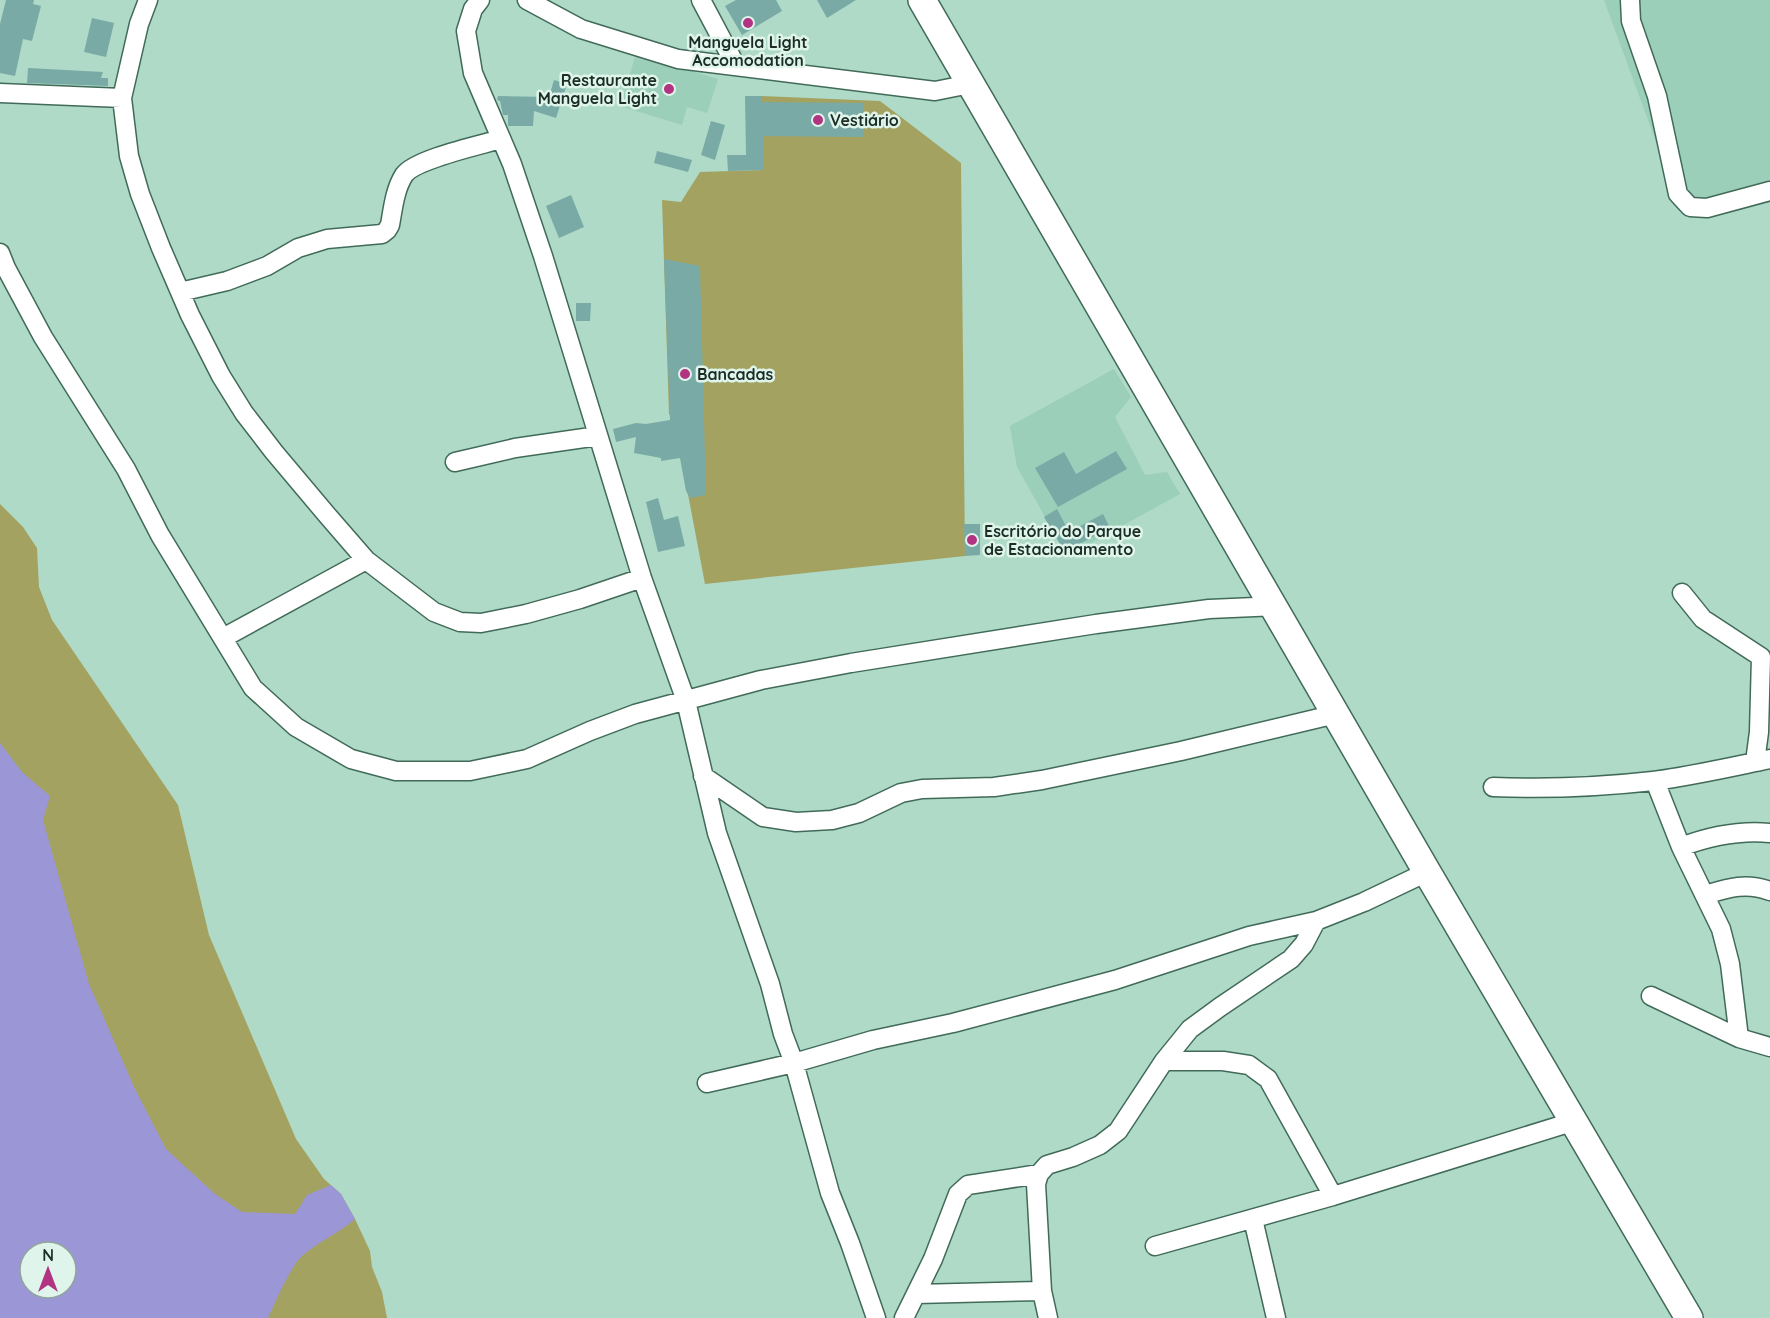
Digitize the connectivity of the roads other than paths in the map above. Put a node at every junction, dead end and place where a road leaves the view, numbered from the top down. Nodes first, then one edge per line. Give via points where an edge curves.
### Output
1 (148, 0) edge
2 (480, 0) edge
3 (528, 0) edge
4 (702, 0) edge
5 (922, 0) edge
6 (1630, 0) edge
7 (736, 66) junction
8 (970, 84) junction
9 (0, 93) edge
10 (122, 98) junction
11 (501, 139) junction
12 (1770, 191) edge
13 (0, 253) edge
14 (180, 292) junction
15 (598, 436) junction
16 (455, 462) dead end
17 (366, 560) junction
18 (642, 578) junction
19 (1682, 593) dead end
20 (1275, 606) junction
21 (223, 638) junction
22 (1766, 657) edge
23 (686, 701) junction
24 (1336, 714) junction
25 (1762, 761) edge
26 (703, 776) junction
27 (1655, 781) junction
28 (1493, 787) dead end
29 (1770, 833) edge
30 (1681, 848) junction
31 (1427, 872) junction
32 (1770, 891) edge
33 (1705, 895) junction
34 (1316, 921) junction
35 (1651, 996) dead end
36 (1738, 1038) junction
37 (1770, 1047) edge
38 (1164, 1061) junction
39 (794, 1063) junction
40 (707, 1083) dead end
41 (1575, 1121) junction
42 (1039, 1174) junction
43 (1333, 1196) junction
44 (1253, 1220) junction
45 (1155, 1246) dead end
46 (1042, 1291) junction
47 (916, 1294) junction
48 (876, 1318) edge
49 (904, 1318) edge
50 (1048, 1318) edge
51 (1276, 1318) edge
52 (1689, 1318) edge

1 - 10 street
2 - 11 street via 466,31 473,74
3 - 7 street via 582,28 634,46 678,59
4 - 7 street
5 - 8 main road
6 - 12 street via 1631,21 1657,96 1678,194 1690,207 1707,208
7 - 8 street via 935,91
8 - 20 main road
9 - 10 street
10 - 14 street via 137,185
11 - 14 street via 420,163 405,173 390,225 382,234 327,239 227,281
11 - 15 street via 543,256
13 - 21 street via 43,337 126,469 160,535
14 - 17 street via 221,376 244,413
15 - 16 street via 515,448
15 - 18 street
17 - 18 street via 434,612 460,622 481,623 526,614
17 - 21 street
18 - 23 street
19 - 22 street via 1703,619
20 - 23 street via 1209,609 851,663 761,680
20 - 24 main road
21 - 23 street via 253,688 297,727 351,759 396,771 470,771 526,759 635,714
22 - 25 street via 1759,732
23 - 26 street
24 - 26 street via 1042,780 901,793 859,813 832,820 796,822 763,817
24 - 31 main road
25 - 27 street
26 - 39 street via 717,833
27 - 28 street via 1555,789
27 - 30 street
29 - 30 street via 1737,832 1707,837
30 - 33 street
31 - 34 street
31 - 41 main road
32 - 33 street via 1746,885
33 - 36 street via 1721,929 1730,964
34 - 38 street via 1291,959 1190,1029
34 - 39 street via 1249,936 1115,980 953,1023 862,1042
35 - 36 street
36 - 37 street
38 - 42 street via 1118,1131 1100,1145 1047,1165
38 - 43 street via 1249,1065 1268,1079
39 - 40 street
39 - 48 street via 830,1193
41 - 43 street
41 - 52 main road
42 - 46 street via 1036,1184
42 - 47 street via 968,1185 958,1194
43 - 44 street
44 - 45 street
44 - 51 street
46 - 47 street
46 - 50 street
47 - 49 street

